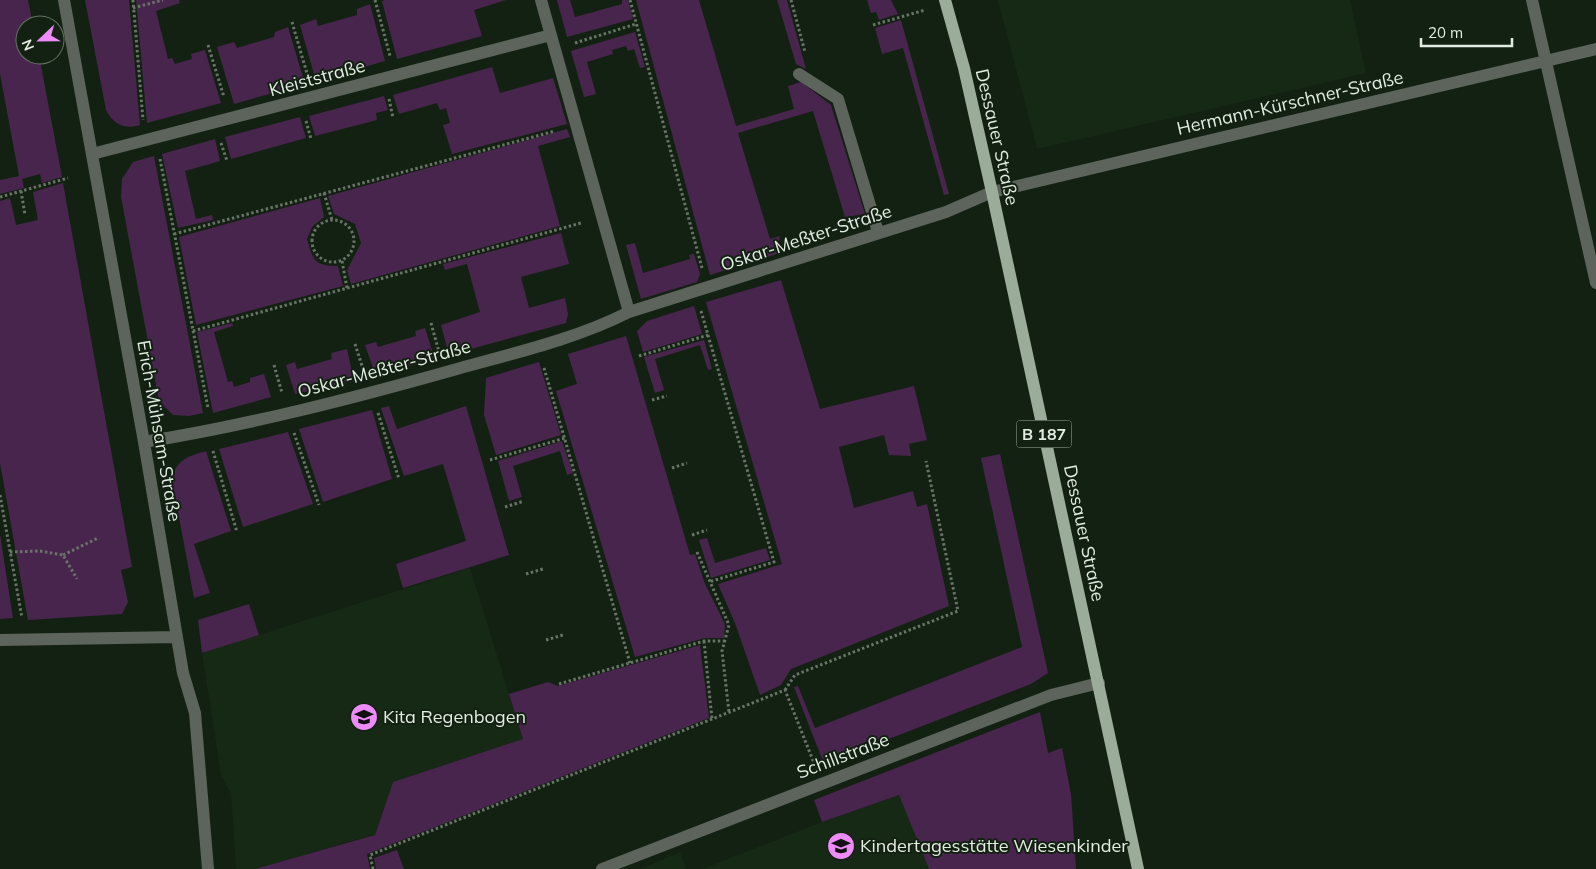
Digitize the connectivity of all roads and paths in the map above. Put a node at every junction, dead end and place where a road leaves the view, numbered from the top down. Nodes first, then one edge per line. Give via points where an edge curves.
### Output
1 (64, 0) edge
2 (133, 0) edge
3 (163, 0) edge
4 (375, 0) edge
5 (541, 0) edge
6 (630, 0) edge
7 (791, 0) edge
8 (1532, 0) edge
9 (945, 2) edge
10 (134, 8) junction
11 (292, 22) dead end
12 (636, 24) junction
13 (873, 26) dead end
14 (551, 35) junction
15 (208, 45) dead end
16 (555, 48) junction
17 (1596, 48) edge
18 (1546, 60) junction
19 (799, 74) dead end
20 (395, 76) junction
21 (814, 82) junction
22 (313, 97) junction
23 (230, 119) junction
24 (577, 125) junction
25 (150, 139) junction
26 (92, 154) junction
27 (68, 178) dead end
28 (21, 191) junction
29 (992, 192) junction
30 (324, 193) junction
31 (0, 197) edge
32 (25, 215) dead end
33 (603, 217) junction
34 (332, 220) junction
35 (878, 232) junction
36 (174, 234) junction
37 (342, 261) junction
38 (1596, 284) edge
39 (347, 288) junction
40 (708, 288) junction
41 (695, 292) junction
42 (629, 312) junction
43 (431, 323) dead end
44 (193, 331) junction
45 (708, 335) junction
46 (355, 344) dead end
47 (537, 346) junction
48 (639, 356) dead end
49 (274, 365) dead end
50 (445, 372) junction
51 (371, 392) junction
52 (667, 396) dead end
53 (652, 400) dead end
54 (287, 413) junction
55 (210, 431) junction
56 (565, 438) junction
57 (144, 442) junction
58 (490, 460) dead end
59 (926, 460) dead end
60 (687, 463) dead end
61 (672, 468) dead end
62 (399, 479) dead end
63 (0, 495) edge
64 (524, 502) dead end
65 (318, 505) dead end
66 (505, 507) dead end
67 (707, 530) dead end
68 (237, 532) dead end
69 (692, 535) dead end
70 (98, 538) dead end
71 (10, 552) junction
72 (697, 552) dead end
73 (64, 555) junction
74 (544, 569) dead end
75 (526, 574) dead end
76 (78, 579) dead end
77 (709, 582) junction
78 (563, 635) dead end
79 (177, 637) junction
80 (0, 640) edge
81 (26, 640) junction
82 (546, 640) dead end
83 (704, 641) junction
84 (725, 641) junction
85 (630, 663) junction
86 (1099, 683) junction
87 (559, 684) dead end
88 (785, 690) junction
89 (729, 712) junction
90 (712, 719) junction
91 (821, 783) junction
92 (208, 869) edge
93 (373, 869) edge
94 (602, 869) edge
95 (1138, 869) edge

1 - 26 street, Erich-Mühsam-Straße
2 - 10 path
3 - 10 path
4 - 20 path
5 - 14 street
6 - 12 path
7 - 21 path
8 - 18 street
9 - 13 path
9 - 29 main road, Dessauer Straße / B 187 via 964,68
10 - 25 path
11 - 22 path
12 - 16 path
12 - 40 path
14 - 16 street
14 - 20 street, Kleiststraße
15 - 23 path
16 - 24 street
17 - 18 street, Hermann-Kürschner-Straße
18 - 29 street, Hermann-Kürschner-Straße
18 - 38 street
19 - 21 street
20 - 22 street, Kleiststraße
21 - 35 street via 838,100
22 - 23 street, Kleiststraße
23 - 25 street, Kleiststraße
24 - 30 path
24 - 33 street
25 - 26 street, Kleiststraße
25 - 36 path
26 - 57 street, Erich-Mühsam-Straße
27 - 28 path
28 - 31 path
28 - 32 path
29 - 35 street, Oskar-Meßter-Straße via 946,212
29 - 86 main road, Dessauer Straße / B 187
30 - 34 path
30 - 36 path
33 - 39 path
33 - 42 street
34 - 37 path via 349,226 354,235 355,247
34 - 37 path via 322,223 311,237 321,259
35 - 40 street, Oskar-Meßter-Straße
36 - 44 path
37 - 39 path
39 - 44 path
40 - 41 street, Oskar-Meßter-Straße
41 - 42 street, Oskar-Meßter-Straße
41 - 45 path
42 - 47 street, Oskar-Meßter-Straße
43 - 50 path
44 - 55 path
45 - 48 path
45 - 77 path via 774,562
46 - 51 path
47 - 50 street, Oskar-Meßter-Straße
47 - 56 path
49 - 54 path
50 - 51 street, Oskar-Meßter-Straße
51 - 54 street, Oskar-Meßter-Straße
51 - 62 path
52 - 53 path
54 - 55 street, Oskar-Meßter-Straße
54 - 65 path
55 - 57 street, Oskar-Meßter-Straße
55 - 68 path
56 - 58 path
56 - 85 path
57 - 79 street, Erich-Mühsam-Straße
59 - 88 path via 958,611 795,675
60 - 61 path
63 - 71 path
64 - 66 path
67 - 69 path
70 - 73 path
71 - 73 path via 40,550
71 - 81 path
72 - 77 path
73 - 76 path
74 - 75 path
77 - 84 path via 729,625
78 - 82 path
79 - 81 street
79 - 92 street, Erich-Mühsam-Straße via 195,713
80 - 81 street
83 - 84 path
83 - 85 path
83 - 90 path
84 - 89 path via 722,651
85 - 87 path
86 - 91 street, Schillstraße via 1051,695
86 - 95 main road, Dessauer Straße / B 187
88 - 89 path
88 - 91 path
89 - 90 path
90 - 93 path via 370,856
91 - 94 street, Schillstraße

